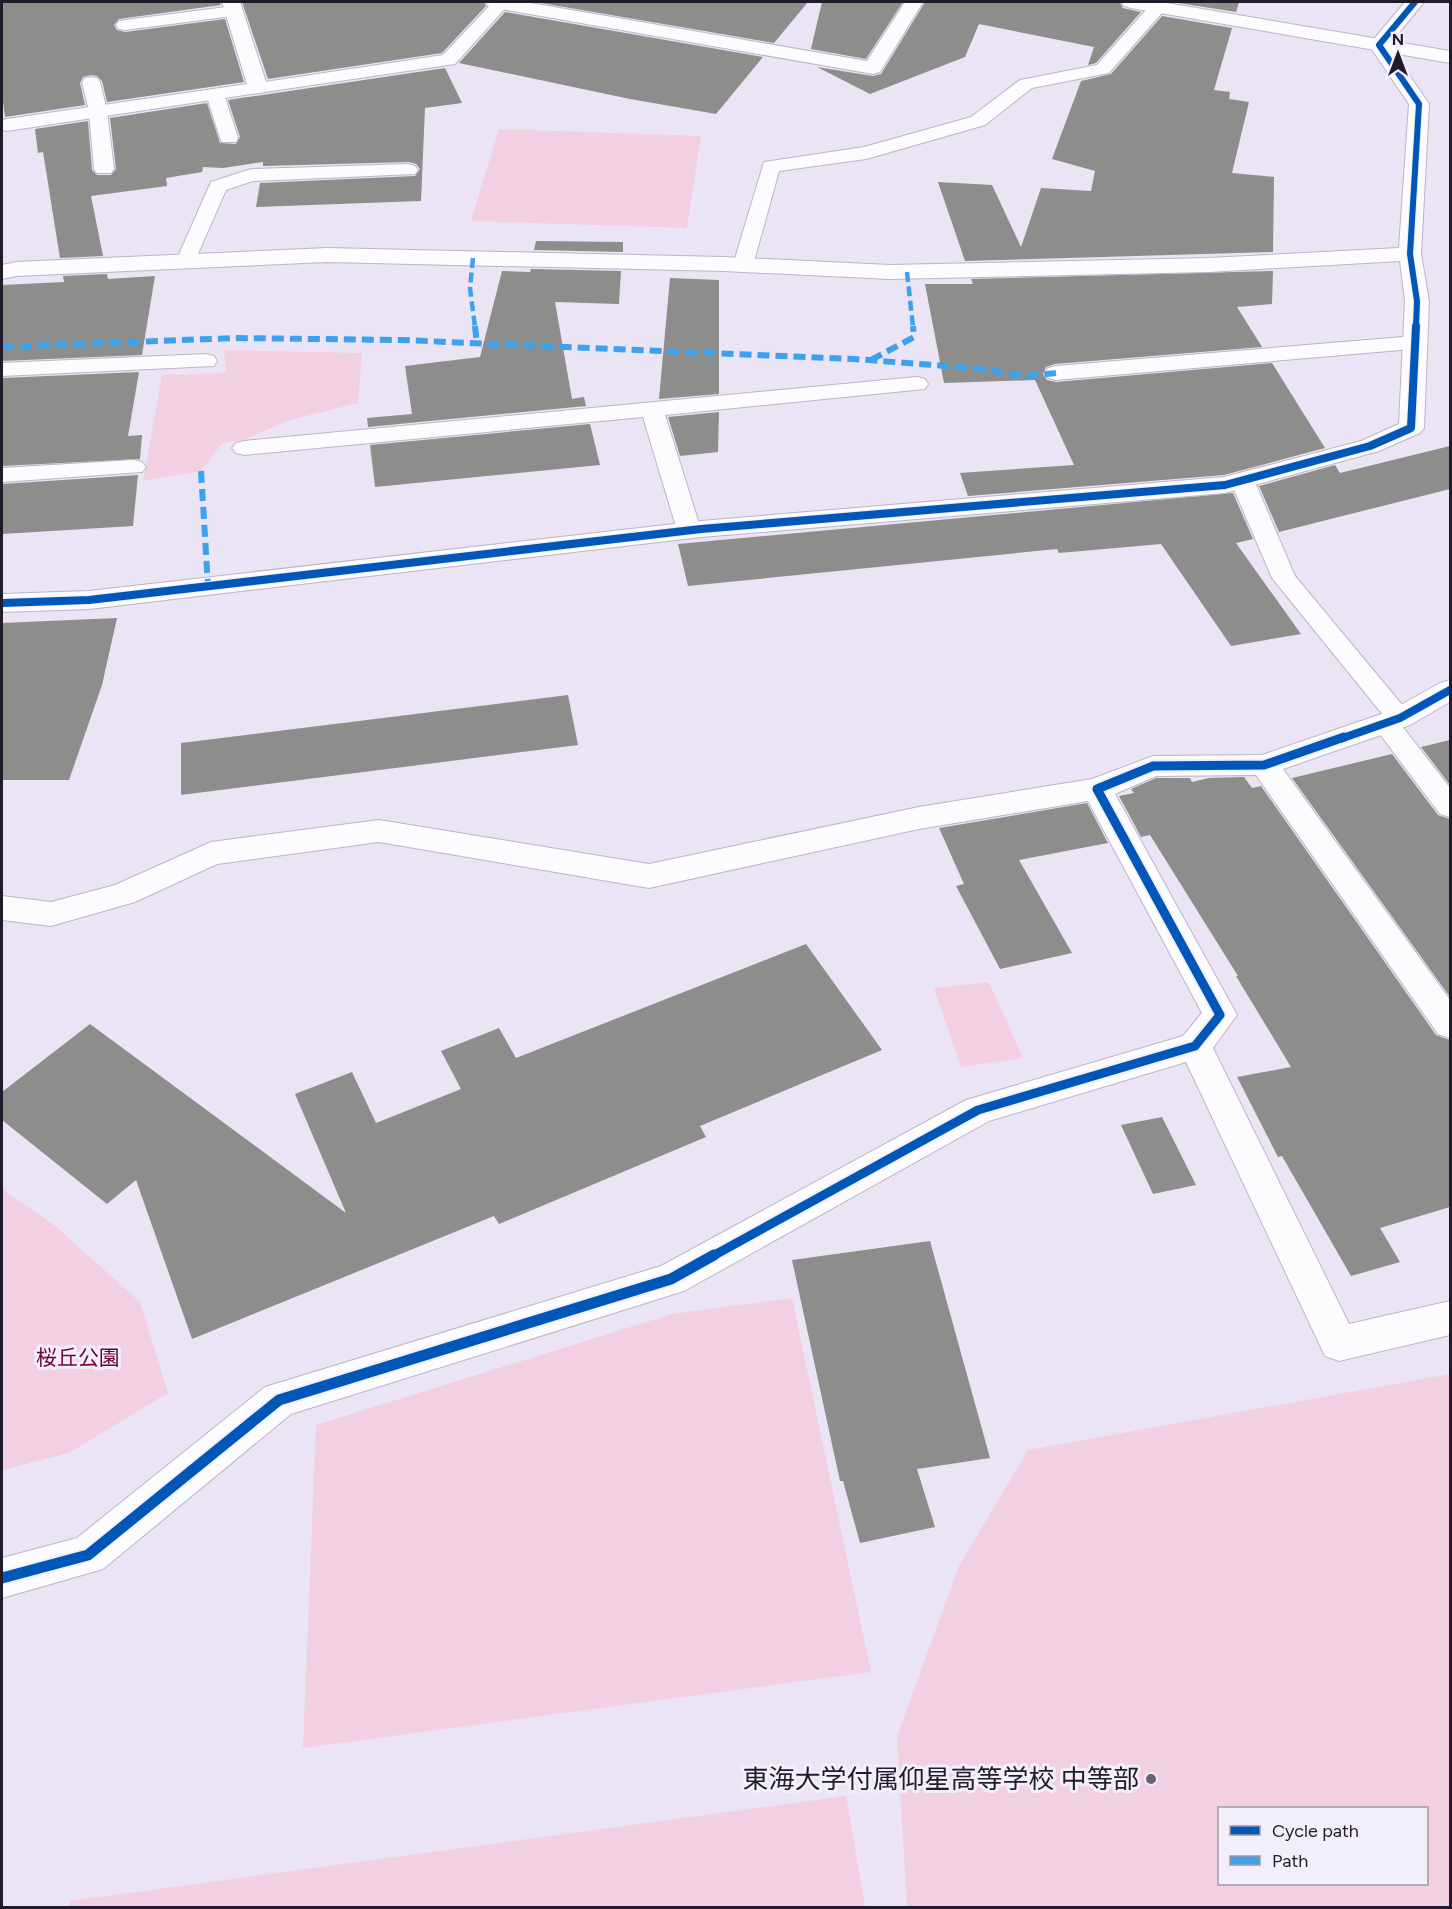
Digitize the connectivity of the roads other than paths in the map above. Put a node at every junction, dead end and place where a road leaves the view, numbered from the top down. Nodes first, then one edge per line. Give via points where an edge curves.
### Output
1 (498, 2) edge
2 (914, 2) edge
3 (1131, 2) edge
4 (1415, 2) edge
5 (232, 6) edge
6 (1159, 6) junction
7 (125, 25) dead end
8 (1379, 45) junction
9 (1450, 57) edge
10 (91, 82) dead end
11 (258, 88) junction
12 (215, 94) junction
13 (98, 111) junction
14 (7, 125) dead end
15 (229, 138) dead end
16 (104, 169) dead end
17 (408, 170) dead end
18 (1410, 254) junction
19 (186, 261) junction
20 (743, 265) junction
21 (2, 272) edge
22 (1416, 343) junction
23 (206, 361) dead end
24 (2, 370) edge
25 (1056, 373) dead end
26 (917, 384) dead end
27 (652, 408) junction
28 (244, 447) dead end
29 (134, 467) dead end
30 (2, 475) edge
31 (1242, 480) junction
32 (689, 530) junction
33 (2, 603) edge
34 (1450, 690) edge
35 (1393, 720) junction
36 (1264, 765) junction
37 (1097, 789) junction
38 (1450, 807) edge
39 (2, 908) edge
40 (1450, 1025) edge
41 (1195, 1046) junction
42 (1450, 1318) edge
43 (2, 1578) edge

1 - 2 street via 873,68
1 - 11 lane via 449,60
3 - 6 street
4 - 8 street
5 - 7 lane
5 - 11 street
6 - 8 street
6 - 20 lane via 1103,69 1026,84 978,121 866,153 771,166
8 - 9 street
8 - 18 street via 1419,104
10 - 13 lane
11 - 12 street
12 - 13 street
12 - 15 lane
13 - 14 street
13 - 16 lane
17 - 19 lane via 251,175 218,186
18 - 20 street via 1209,265 890,272
18 - 22 street via 1417,301
19 - 20 street via 327,255
19 - 21 street
22 - 25 lane
22 - 31 street via 1411,428 1370,446
23 - 24 lane
26 - 27 lane
27 - 28 lane
27 - 32 lane
29 - 30 lane
31 - 32 street
31 - 35 lane via 1284,578
32 - 33 street via 89,600
34 - 35 street
35 - 36 street
35 - 38 lane
36 - 37 street via 1153,766
36 - 40 street
37 - 39 street via 919,818 650,876 379,831 211,853 124,894 51,914
37 - 41 street via 1220,1015
41 - 42 street via 1339,1344
41 - 43 street via 978,1110 671,1279 279,1400 88,1555

